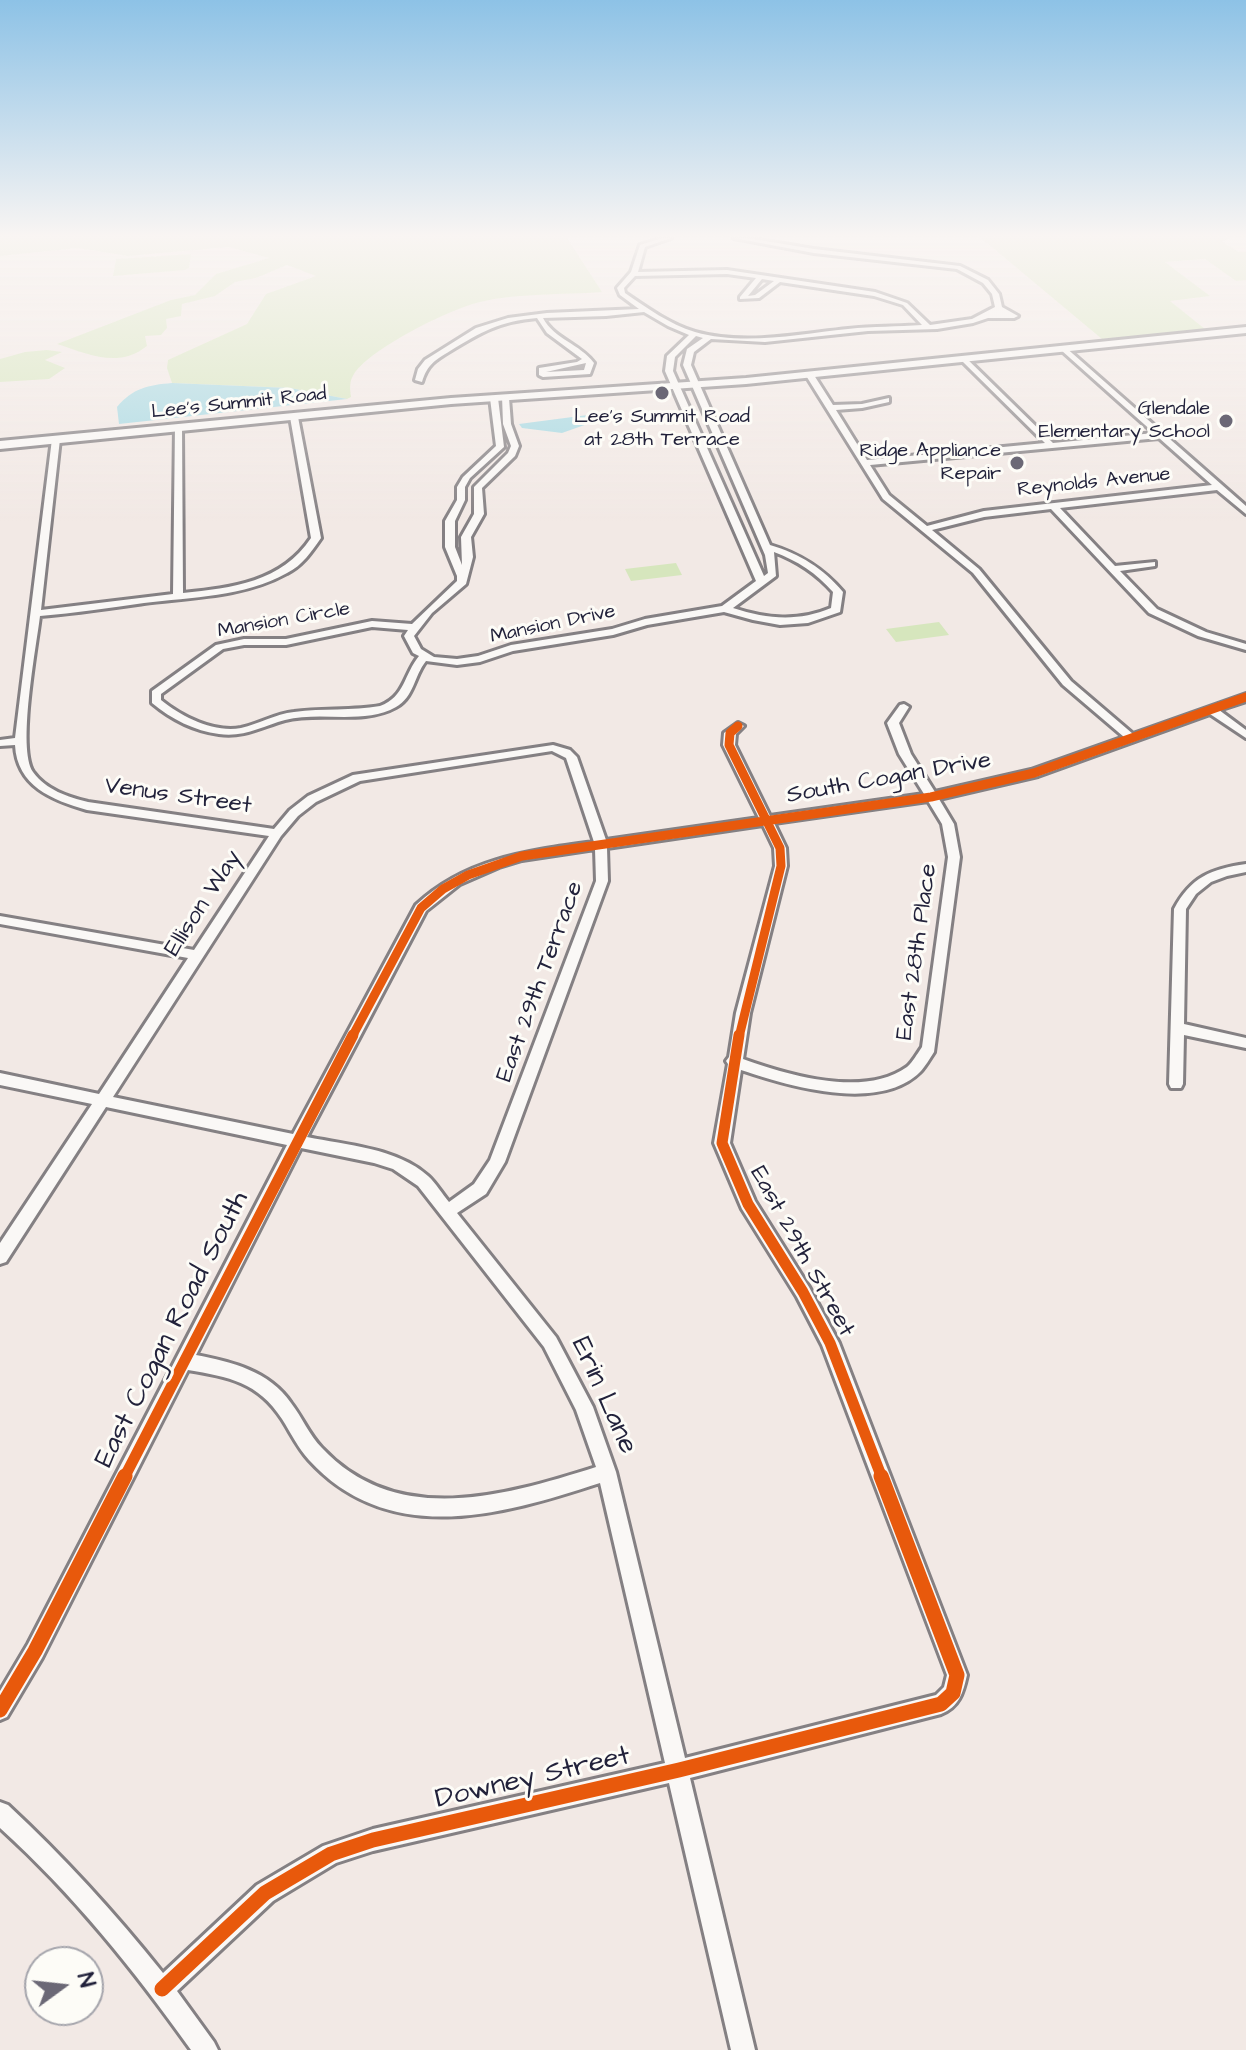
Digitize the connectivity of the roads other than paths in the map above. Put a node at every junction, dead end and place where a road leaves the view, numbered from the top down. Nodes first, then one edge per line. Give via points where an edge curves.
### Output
1 (473, 334) edge
2 (550, 334) edge
3 (695, 334) joint
4 (825, 334) edge
5 (1209, 334) edge
6 (710, 337) junction
7 (1064, 348) junction
8 (964, 358) junction
9 (587, 359) junction
10 (809, 374) junction
11 (419, 380) dead end
12 (694, 385) junction
13 (677, 386) junction
14 (499, 398) junction
15 (886, 400) dead end
16 (830, 408) junction
17 (294, 417) junction
18 (178, 428) junction
19 (1162, 435) junction
20 (56, 439) junction
21 (0, 445) edge
22 (1052, 446) junction
23 (863, 463) junction
24 (1220, 487) junction
25 (1053, 506) junction
26 (1246, 511) edge
27 (927, 529) junction
28 (766, 547) junction
29 (1152, 564) dead end
30 (1111, 569) junction
31 (762, 583) junction
32 (461, 584) junction
33 (178, 596) junction
34 (725, 609) junction
35 (35, 614) junction
36 (414, 627) junction
37 (1246, 647) edge
38 (425, 656) junction
39 (1246, 697) edge
40 (904, 707) dead end
41 (1212, 710) junction
42 (738, 726) dead end
43 (1246, 735) edge
44 (1133, 739) junction
45 (20, 741) junction
46 (0, 743) edge
47 (563, 751) joint
48 (931, 797) junction
49 (767, 820) junction
50 (277, 833) junction
51 (601, 844) junction
52 (1246, 868) edge
53 (0, 920) edge
54 (197, 955) junction
55 (388, 970) joint
56 (1177, 1028) junction
57 (1246, 1043) edge
58 (733, 1061) junction
59 (0, 1079) edge
60 (1176, 1084) dead end
61 (101, 1100) junction
62 (297, 1141) junction
63 (447, 1211) junction
64 (0, 1257) edge
65 (183, 1361) junction
66 (607, 1472) junction
67 (953, 1693) joint
68 (0, 1710) edge
69 (679, 1770) junction
70 (0, 1813) edge
71 (162, 1989) junction
72 (206, 2050) edge
73 (743, 2050) edge

1 - 11 street via 428,361
2 - 9 street
3 - 6 street
3 - 13 street via 668,360
4 - 6 street
5 - 7 main road, Lee's Summit Road
6 - 12 street via 687,358
7 - 8 main road, Lee's Summit Road
7 - 19 street
8 - 10 main road, Lee's Summit Road
8 - 22 street
9 - 9 street via 587,372 541,373 545,369
10 - 12 main road, Lee's Summit Road
10 - 16 street
12 - 13 main road, Lee's Summit Road
12 - 28 street
13 - 14 main road, Lee's Summit Road
13 - 31 street
14 - 17 main road, Lee's Summit Road
14 - 32 street via 500,447 467,477 450,521 450,547
14 - 32 street via 515,446 478,487 479,514 466,537 470,554
15 - 16 street
16 - 23 street
17 - 18 main road, Lee's Summit Road
17 - 33 street via 315,540 296,563 266,579
18 - 20 main road, Lee's Summit Road
18 - 33 street
19 - 22 street
19 - 24 street
20 - 21 main road, Lee's Summit Road
20 - 35 street
22 - 23 street
23 - 27 street via 886,497
24 - 25 street, Reynolds Avenue
24 - 26 street
25 - 27 street, Reynolds Avenue via 984,514
25 - 30 street
27 - 44 street via 976,571 1067,683
28 - 31 street via 773,574
28 - 34 street via 808,562 825,576 838,592 836,610 789,624
29 - 30 street
30 - 37 street via 1143,602 1170,620
31 - 34 street
32 - 36 street
33 - 35 street
34 - 38 street, Mansion Drive via 511,648 480,659 457,662
35 - 45 street
36 - 38 street via 409,636
36 - 38 street, Mansion Circle via 372,624 297,640 220,647 156,693 156,701 166,711 233,733 291,716 389,707 407,695
39 - 41 street, South Cogan Drive
40 - 48 street, East 28th Place via 893,723
41 - 43 street
41 - 44 street, South Cogan Drive
42 - 49 street, East 29th Street via 730,733 729,745
44 - 48 street, South Cogan Drive via 1034,773
45 - 46 street
45 - 50 street, Venus Street via 27,775 40,788 74,803
47 - 50 street, Ellison Way via 553,748 357,778 312,799
47 - 51 street, East 29th Terrace via 571,757
48 - 49 street, South Cogan Drive
48 - 58 street, East 28th Place via 948,824 954,857 925,1057 899,1080 859,1087 794,1080
49 - 51 street, South Cogan Drive
49 - 58 street, East 29th Street via 780,848 781,866
50 - 54 street, Ellison Way
51 - 55 street, South Cogan Drive via 522,856 459,878 421,908
51 - 63 street, East 29th Terrace via 602,881 497,1162 480,1189
52 - 56 street via 1223,871 1195,885 1180,909
53 - 54 street
54 - 61 street, Ellison Way
55 - 62 street, East Cogan Road South
56 - 57 street
56 - 60 street
58 - 67 street, East 29th Street via 725,1153 748,1204 830,1343 957,1675
59 - 61 street, Erin Lane
61 - 62 street, Erin Lane
61 - 64 street, Ellison Way
62 - 63 street, Erin Lane via 398,1165 423,1181
62 - 65 street, East Cogan Road South
63 - 66 street, Erin Lane via 550,1342 584,1407
65 - 66 street via 263,1385 329,1469 354,1488 390,1504 463,1509 543,1493
65 - 68 street, East Cogan Road South
66 - 69 street, Erin Lane
67 - 69 street, Downey Street via 941,1704
69 - 71 street, Downey Street via 331,1854 265,1893
69 - 73 street, Erin Lane
70 - 71 street via 36,1844
71 - 72 street

